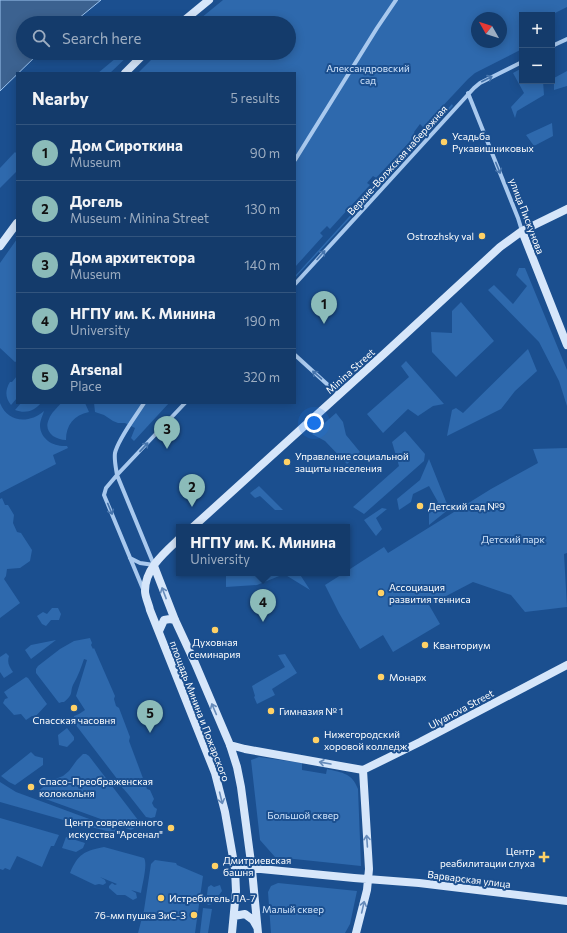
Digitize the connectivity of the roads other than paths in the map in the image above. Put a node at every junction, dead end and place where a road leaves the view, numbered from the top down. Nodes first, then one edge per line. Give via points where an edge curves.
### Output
1 (209, 0) edge
2 (396, 0) edge
3 (190, 16) edge
4 (567, 39) edge
5 (555, 45) edge
6 (138, 60) edge
7 (519, 64) edge
8 (126, 72) edge
9 (468, 93) junction
10 (296, 158) edge
11 (567, 209) edge
12 (16, 224) edge
13 (522, 231) junction
14 (0, 246) edge
15 (296, 283) edge
16 (567, 345) edge
17 (296, 356) edge
18 (338, 395) junction
19 (143, 404) edge
20 (184, 404) edge
21 (117, 475) junction
22 (196, 524) edge
23 (176, 542) edge
24 (130, 557) junction
25 (154, 566) junction
26 (145, 593) junction
27 (175, 620) junction
28 (159, 631) junction
29 (567, 665) edge
30 (230, 745) junction
31 (363, 770) junction
32 (235, 869) junction
33 (252, 870) junction
34 (368, 879) junction
35 (567, 901) edge
36 (234, 916) junction
37 (258, 931) edge
38 (232, 933) edge
39 (356, 933) edge

1 - 3 street
2 - 10 street
4 - 5 street
6 - 8 street
9 -> 7 street, Верхне-Волжская набережная via 480,83
9 -> 13 street, улица Пискунова
15 -> 9 street, Верхне-Волжская набережная
11 - 13 street, Minina Street
12 - 14 street
13 - 16 street, улица Пискунова
13 - 18 street, Minina Street
18 -> 17 street
18 - 22 street, Minina Street
19 - 21 street via 116,452
21 -> 20 street
21 -> 24 street, площадь Минина и Пожарского via 106,488 104,495
21 - 25 street, площадь Минина и Пожарского
23 - 25 street
24 - 25 street via 140,563
24 - 26 street, площадь Минина и Пожарского
25 - 26 street via 146,582
27 -> 25 street, площадь Минина и Пожарского
26 - 28 street, площадь Минина и Пожарского
27 - 28 street via 164,620
30 -> 27 street, площадь Минина и Пожарского
28 -> 32 street, площадь Минина и Пожарского via 215,773
29 - 31 street, Ulyanova Street
31 -> 30 street, площадь Минина и Пожарского
30 - 33 street, площадь Минина и Пожарского via 241,787
34 -> 31 street
32 - 33 street
32 - 36 street, площадь Минина и Пожарского
33 - 34 street
33 - 37 street, площадь Минина и Пожарского
34 - 35 street, Варварская улица
39 -> 34 street
36 - 37 street, площадь Минина и Пожарского via 245,914 253,920
36 - 38 street, площадь Минина и Пожарского

